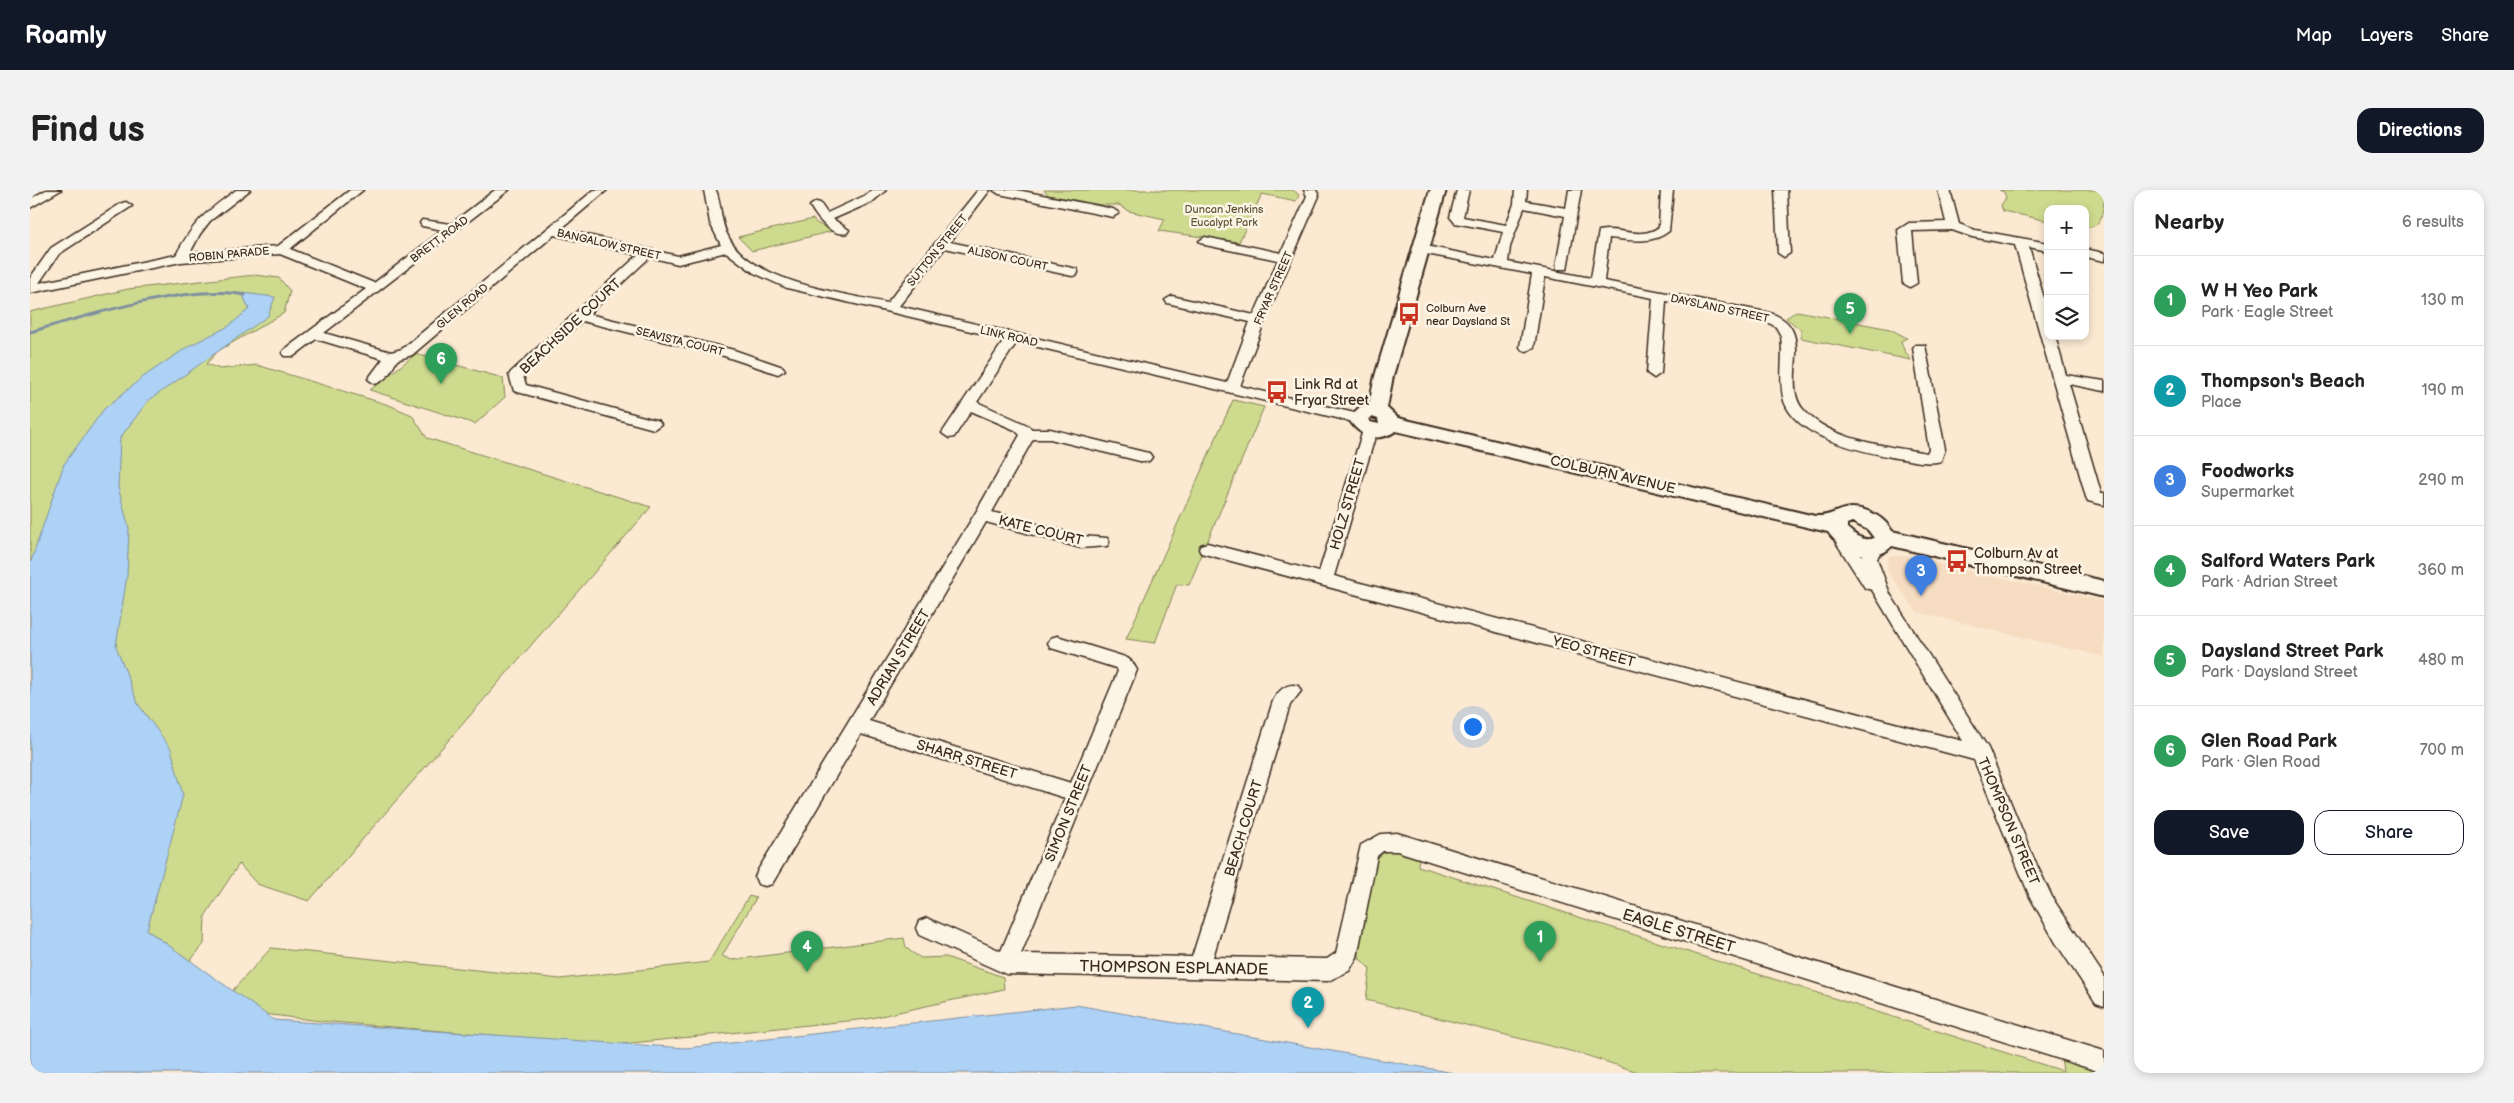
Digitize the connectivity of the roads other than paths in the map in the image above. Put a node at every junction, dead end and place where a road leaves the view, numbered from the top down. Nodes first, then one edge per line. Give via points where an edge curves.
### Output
1 (32, 190) edge
2 (55, 190) edge
3 (244, 190) edge
4 (357, 190) edge
5 (504, 190) edge
6 (601, 190) edge
7 (710, 190) edge
8 (880, 190) edge
9 (984, 190) edge
10 (999, 190) edge
11 (1310, 190) edge
12 (1438, 190) edge
13 (1463, 190) edge
14 (1521, 190) edge
15 (1575, 190) edge
16 (1667, 190) edge
17 (1781, 190) edge
18 (1944, 190) edge
19 (1033, 193) edge
20 (44, 196) junction
21 (30, 204) edge
22 (1520, 204) junction
23 (126, 206) dead end
24 (816, 206) dead end
25 (1113, 213) dead end
26 (1571, 213) junction
27 (824, 219) junction
28 (426, 223) dead end
29 (1953, 226) junction
30 (453, 228) junction
31 (843, 230) dead end
32 (1511, 230) junction
33 (552, 231) junction
34 (1205, 241) dead end
35 (2020, 242) junction
36 (943, 244) junction
37 (2044, 246) edge
38 (729, 247) junction
39 (1421, 249) junction
40 (282, 250) junction
41 (647, 253) junction
42 (1784, 253) dead end
43 (2089, 254) edge
44 (2104, 256) edge
45 (180, 258) junction
46 (1286, 258) junction
47 (1501, 265) junction
48 (1562, 266) dead end
49 (1072, 272) dead end
50 (1539, 272) junction
51 (1597, 283) junction
52 (1910, 283) dead end
53 (30, 288) edge
54 (375, 288) junction
55 (1660, 296) junction
56 (1172, 300) dead end
57 (890, 309) junction
58 (580, 316) junction
59 (1258, 320) junction
60 (313, 334) junction
61 (1013, 337) junction
62 (1527, 346) dead end
63 (1920, 348) dead end
64 (289, 353) dead end
65 (391, 357) junction
66 (778, 370) dead end
67 (1654, 373) dead end
68 (2060, 378) junction
69 (375, 379) dead end
70 (2104, 386) edge
71 (1232, 388) junction
72 (968, 404) junction
73 (1383, 417) junction
74 (654, 424) dead end
75 (1364, 424) junction
76 (949, 433) dead end
77 (1028, 434) junction
78 (1144, 457) dead end
79 (2099, 498) edge
80 (982, 515) junction
81 (1842, 533) junction
82 (1101, 542) dead end
83 (1880, 542) junction
84 (1207, 549) dead end
85 (1325, 579) junction
86 (2104, 589) edge
87 (1882, 595) junction
88 (1057, 643) dead end
89 (1292, 691) dead end
90 (858, 725) junction
91 (1981, 754) junction
92 (1076, 793) junction
93 (765, 877) dead end
94 (927, 928) dead end
95 (1006, 964) junction
96 (1341, 964) joint
97 (1199, 968) junction
98 (2104, 995) edge
99 (2104, 1062) edge

1 - 20 street
2 - 20 street
3 - 45 street via 206,218
4 - 40 street
5 - 30 street, BRETT ROAD
6 - 33 street, BANGALOW STREET
7 - 38 street, LINK ROAD via 718,230
8 - 27 street
9 - 36 street, SUTTON STREET
10 - 19 street
11 - 46 street, FRYAR STREET via 1314,196
12 - 39 main road
13 - 32 street via 1456,218
14 - 22 street
15 - 26 street
16 - 51 street via 1665,228 1662,232 1646,237 1603,234
17 - 42 street
18 - 29 street
19 - 25 street
20 - 21 street
22 - 26 street
22 - 32 street
23 - 53 street via 55,251
24 - 27 street
26 - 48 street
27 - 31 street
28 - 30 street
29 - 35 street
29 - 52 street via 1909,227 1904,230
30 - 54 street, BRETT ROAD
32 - 47 street
33 - 41 street, BANGALOW STREET
33 - 65 street, GLEN ROAD via 407,352
34 - 46 street
35 - 37 street
35 - 68 street
36 - 49 street, ALISON COURT
36 - 57 street, SUTTON STREET
38 - 41 street, BANGALOW STREET via 678,260
38 - 57 street, LINK ROAD via 743,260 775,279 814,292
39 - 47 street, DAYSLAND STREET
39 - 73 main road via 1384,376
40 - 45 street, ROBIN PARADE
40 - 54 street, ROBIN PARADE
41 - 58 street, BEACHSIDE COURT
43 - 44 street
45 - 53 street, ROBIN PARADE
46 - 59 street, FRYAR STREET
47 - 50 street, DAYSLAND STREET
50 - 51 street, DAYSLAND STREET
50 - 62 street
51 - 55 street, DAYSLAND STREET
54 - 60 street
55 - 63 street, DAYSLAND STREET via 1766,316 1776,321 1788,334 1791,400 1804,418 1846,441 1927,458 1936,457 1937,449
55 - 67 street
56 - 59 street
57 - 61 street, LINK ROAD
58 - 66 street, SEAVISTA COURT via 729,353
58 - 74 street, BEACHSIDE COURT via 516,375 519,388
59 - 71 street, FRYAR STREET
60 - 64 street
60 - 65 street
61 - 71 street, LINK ROAD
61 - 72 street
65 - 69 street
68 - 70 street
68 - 79 street
71 - 75 street, LINK ROAD
72 - 76 street
72 - 77 street via 1020,427
73 - 75 main road via 1384,430
73 - 81 main road, COLBURN AVENUE via 1815,523
75 - 85 street, HOLZ STREET
77 - 78 street via 1050,434
77 - 80 street, ADRIAN STREET
80 - 82 street, KATE COURT via 1081,542
80 - 90 street, ADRIAN STREET
81 - 83 main road, COLBURN AVENUE via 1858,546
81 - 87 street, THOMPSON STREET via 1845,544 1868,581
83 - 86 main road
83 - 87 street, THOMPSON STREET via 1869,559
84 - 85 street, YEO STREET
85 - 91 street, YEO STREET
87 - 91 street, THOMPSON STREET
88 - 92 street, SIMON STREET via 1124,664 1128,670
89 - 97 street, BEACH COURT via 1282,701
90 - 92 street, SHARR STREET
90 - 93 street, ADRIAN STREET
91 - 98 street, THOMPSON STREET via 1991,772 2030,876 2063,934
92 - 95 street, SIMON STREET
94 - 95 street
95 - 97 street, THOMPSON ESPLANADE
96 - 97 street, THOMPSON ESPLANADE via 1328,970
96 - 99 street, EAGLE STREET via 1346,957 1368,851 1376,843 1391,842

